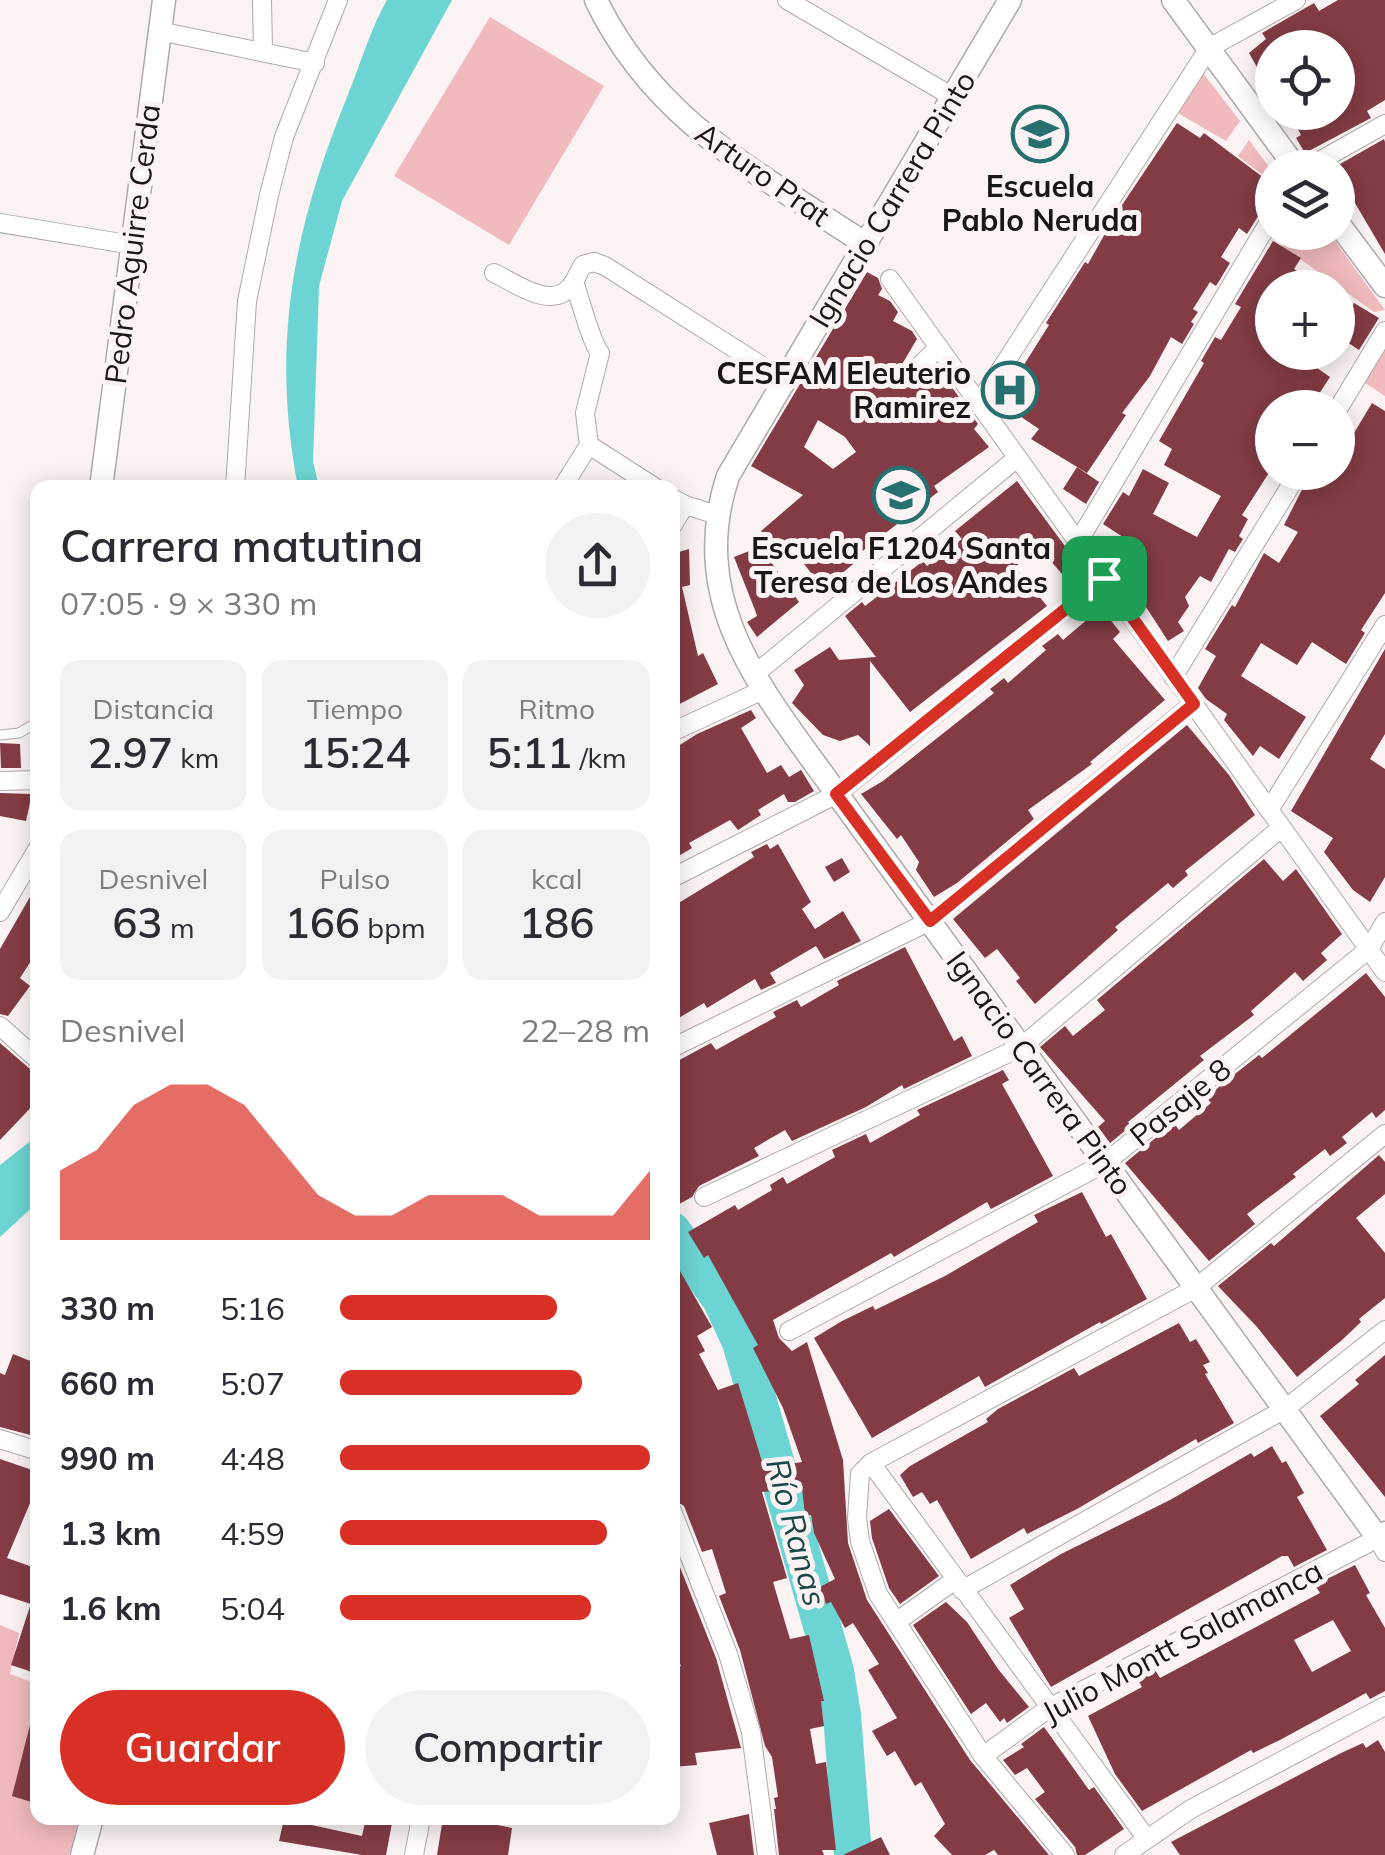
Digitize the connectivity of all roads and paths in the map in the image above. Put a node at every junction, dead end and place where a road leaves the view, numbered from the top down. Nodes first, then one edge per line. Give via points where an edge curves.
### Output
1 (164, 0) edge
2 (262, 0) edge
3 (338, 0) edge
4 (787, 0) edge
5 (1010, 0) edge
6 (1172, 0) edge
7 (1296, 0) edge
8 (602, 3) edge
9 (159, 31) junction
10 (1209, 48) junction
11 (263, 50) junction
12 (314, 63) junction
13 (953, 97) junction
14 (1385, 124) edge
15 (1283, 150) edge
16 (1340, 150) edge
17 (0, 223) edge
18 (132, 245) junction
19 (867, 245) junction
20 (1255, 245) edge
21 (1355, 245) edge
22 (494, 273) dead end
23 (890, 279) dead end
24 (574, 282) junction
25 (1385, 286) edge
26 (1385, 332) edge
27 (939, 347) junction
28 (910, 374) dead end
29 (784, 380) junction
30 (1350, 390) edge
31 (979, 403) junction
32 (589, 445) junction
33 (1017, 458) junction
34 (101, 480) edge
35 (236, 480) edge
36 (567, 480) edge
37 (644, 480) edge
38 (1288, 490) edge
39 (680, 502) edge
40 (717, 516) junction
41 (1078, 542) junction
42 (1104, 578) junction
43 (1384, 630) edge
44 (1174, 677) junction
45 (758, 682) junction
46 (1194, 704) junction
47 (30, 727) edge
48 (680, 727) edge
49 (0, 735) edge
50 (30, 780) edge
51 (0, 782) edge
52 (836, 794) junction
53 (1269, 810) junction
54 (1282, 828) junction
55 (30, 861) edge
56 (680, 874) edge
57 (0, 912) edge
58 (930, 921) junction
59 (1385, 922) edge
60 (1369, 949) junction
61 (1385, 972) edge
62 (0, 1026) edge
63 (680, 1044) edge
64 (1020, 1047) junction
65 (30, 1053) edge
66 (1385, 1134) edge
67 (1106, 1163) junction
68 (704, 1197) dead end
69 (1196, 1288) junction
70 (1385, 1330) edge
71 (789, 1331) dead end
72 (1286, 1409) junction
73 (0, 1439) edge
74 (30, 1448) edge
75 (870, 1463) junction
76 (680, 1531) edge
77 (1383, 1541) edge
78 (958, 1585) junction
79 (896, 1622) junction
80 (1385, 1706) edge
81 (1049, 1708) junction
82 (983, 1756) junction
83 (90, 1825) edge
84 (420, 1825) edge
85 (1136, 1849) edge
86 (82, 1855) edge
87 (414, 1855) edge
88 (767, 1855) edge
89 (1065, 1855) edge

1 - 9 street, Pedro Aguirre Cerda
2 - 11 street
3 - 12 street
4 - 13 street
5 - 13 street, Ignacio Carrera Pinto
6 - 10 street
7 - 10 street
8 - 19 street, Arturo Prat via 649,84 702,136
9 - 11 street
9 - 18 street, Pedro Aguirre Cerda
10 - 15 street
10 - 31 street
11 - 12 street
12 - 35 street via 276,164 247,302
13 - 19 street, Ignacio Carrera Pinto
14 - 16 street
17 - 18 street
18 - 34 street, Pedro Aguirre Cerda
19 - 29 street, Ignacio Carrera Pinto
20 - 41 street
21 - 25 street
22 - 24 street via 546,297 556,298
23 - 27 street
24 - 29 street via 583,265 605,266
24 - 32 street via 600,352 585,413
26 - 30 street
27 - 28 street
27 - 31 street
29 - 40 street, Ignacio Carrera Pinto via 734,464
31 - 33 street
32 - 36 street
32 - 37 street
33 - 41 street
33 - 45 street
38 - 44 street
39 - 40 street
40 - 45 street, Ignacio Carrera Pinto via 715,565 724,614
41 - 42 street
42 - 44 street
42 - 52 street
43 - 53 street
44 - 46 street
45 - 48 street
45 - 52 street, Ignacio Carrera Pinto
46 - 53 street
46 - 58 street
47 - 49 lane
50 - 51 street
52 - 56 street
52 - 58 street, Ignacio Carrera Pinto
53 - 54 street
54 - 60 street
54 - 64 street
55 - 57 street
58 - 63 street
58 - 64 street, Ignacio Carrera Pinto
59 - 60 street, Pasaje 8
60 - 61 street
60 - 67 street, Pasaje 8
62 - 65 street
64 - 67 street, Ignacio Carrera Pinto
64 - 68 street
66 - 69 street
67 - 69 street, Ignacio Carrera Pinto
67 - 71 street, Pasaje 8
69 - 72 street, Ignacio Carrera Pinto
69 - 75 street
70 - 72 street
72 - 77 street, Ignacio Carrera Pinto
72 - 78 street
73 - 74 street
75 - 78 street
75 - 79 street via 857,1493 860,1540 878,1594
76 - 88 street via 751,1732
77 - 81 street, Julio Montt Salamanca
78 - 79 street
78 - 81 street
79 - 82 street
80 - 85 street via 1191,1810
81 - 82 street, Julio Montt Salamanca
81 - 85 street
82 - 89 street
83 - 86 street
84 - 87 street

